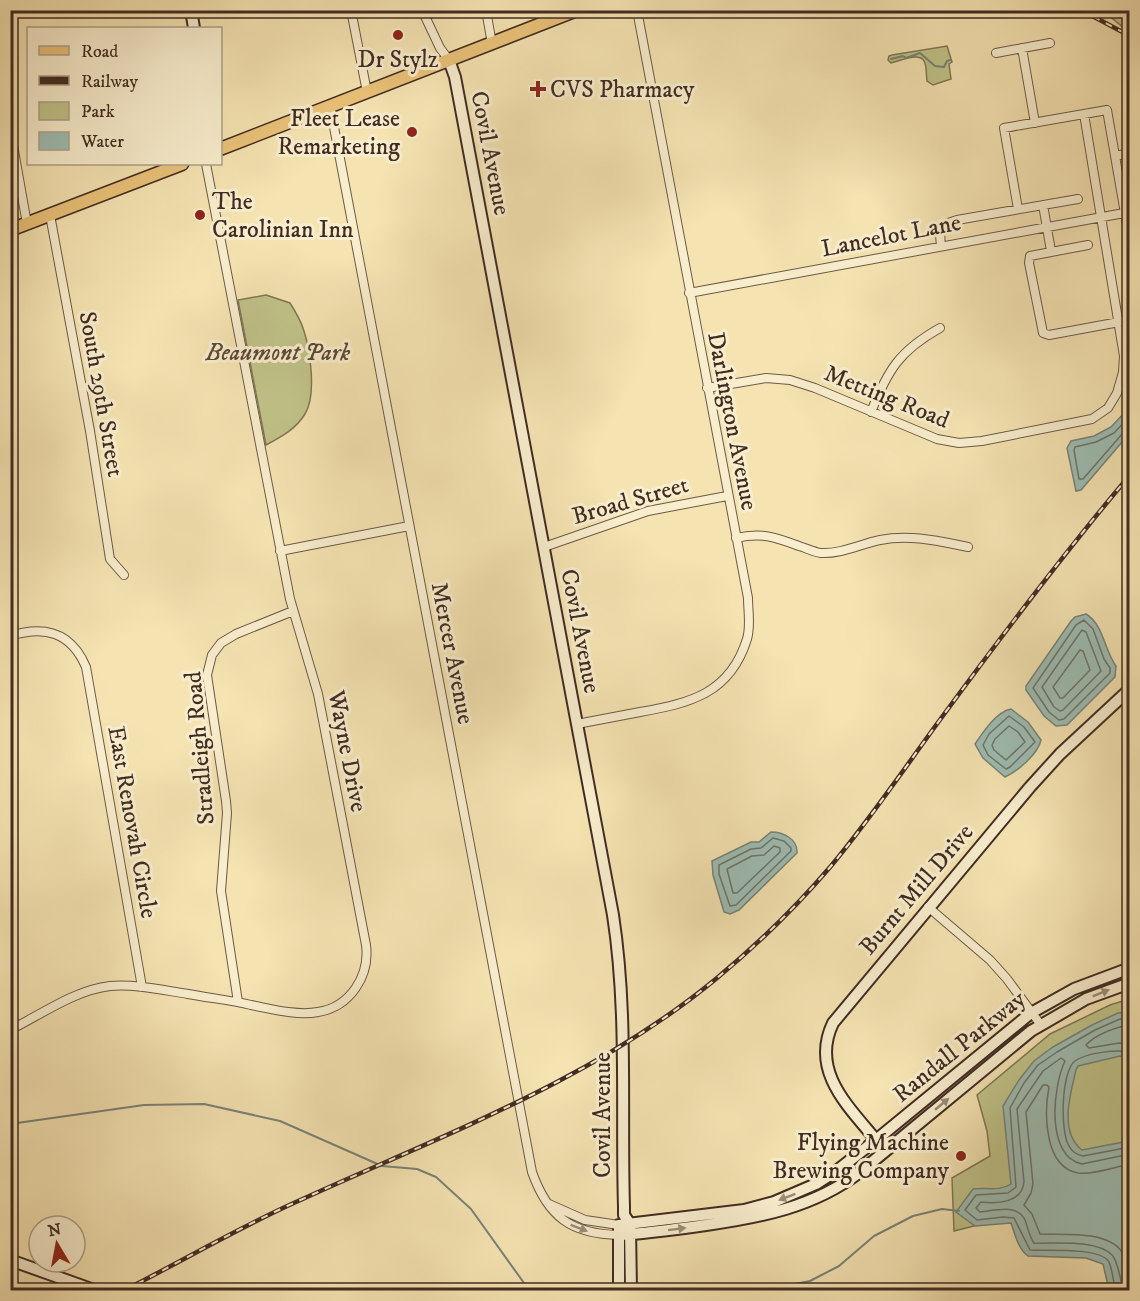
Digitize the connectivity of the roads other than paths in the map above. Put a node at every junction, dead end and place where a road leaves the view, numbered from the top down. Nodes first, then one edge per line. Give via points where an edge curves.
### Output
1 (191, 10) edge
2 (351, 10) edge
3 (422, 10) edge
4 (486, 10) edge
5 (577, 10) edge
6 (637, 10) edge
7 (553, 15) edge
8 (194, 27) edge
9 (1050, 43) dead end
10 (492, 44) junction
11 (1022, 48) junction
12 (996, 53) dead end
13 (449, 60) junction
14 (367, 92) junction
15 (330, 106) junction
16 (1084, 114) junction
17 (1035, 123) junction
18 (10, 128) edge
19 (222, 148) edge
20 (1130, 153) edge
21 (1114, 156) junction
22 (179, 165) edge
23 (206, 165) edge
24 (1078, 199) dead end
25 (1044, 205) junction
26 (1018, 209) junction
27 (1124, 213) junction
28 (50, 214) junction
29 (1100, 217) junction
30 (27, 224) junction
31 (1047, 226) junction
32 (10, 230) edge
33 (1130, 242) edge
34 (1088, 245) dead end
35 (941, 246) junction
36 (1051, 251) junction
37 (689, 293) junction
38 (1130, 320) edge
39 (1118, 322) junction
40 (940, 328) dead end
41 (707, 388) junction
42 (871, 412) junction
43 (727, 496) junction
44 (409, 526) junction
45 (736, 537) junction
46 (544, 547) junction
47 (968, 547) dead end
48 (280, 551) junction
49 (124, 575) dead end
50 (293, 611) junction
51 (10, 636) edge
52 (1130, 689) edge
53 (577, 724) junction
54 (928, 907) junction
55 (1130, 968) edge
56 (1130, 983) edge
57 (142, 987) junction
58 (238, 1002) junction
59 (1031, 1013) junction
60 (1041, 1025) junction
61 (10, 1030) edge
62 (876, 1140) junction
63 (885, 1151) junction
64 (624, 1227) junction
65 (10, 1260) edge
66 (94, 1290) edge
67 (619, 1290) edge
68 (631, 1290) edge

1 - 8 main road
2 - 14 street
3 - 13 street
4 - 10 street
5 - 7 main road
6 - 37 street, Darlington Avenue
7 - 10 main road
9 - 11 street
10 - 13 main road
11 - 12 street
11 - 17 street
13 - 14 main road
13 - 46 main road, Covil Avenue
14 - 15 main road
15 - 19 main road
15 - 44 street, Mercer Avenue
16 - 17 street
16 - 21 street via 1107,110
16 - 29 street, Metting Road
17 - 26 street via 1004,128
18 - 30 street
20 - 21 street
21 - 27 street
22 - 28 main road
23 - 48 street, Wayne Drive
24 - 25 street
25 - 26 street
25 - 31 street
26 - 35 street via 946,223 939,231
27 - 29 street, Lancelot Lane
27 - 33 street
28 - 30 main road
28 - 49 street, South 29th Street via 110,559
29 - 31 street, Lancelot Lane
29 - 39 street, Metting Road
30 - 32 main road
31 - 35 street, Lancelot Lane
31 - 36 street
34 - 36 street
35 - 37 street, Lancelot Lane
36 - 39 street via 1030,256 1029,263 1043,333
37 - 41 street, Darlington Avenue
38 - 39 street
39 - 42 street, Metting Road via 1124,372 1108,408 1092,419 959,443 937,439
40 - 42 street via 894,364
41 - 42 street, Metting Road via 779,378
41 - 43 street, Darlington Avenue
43 - 45 street, Darlington Avenue
43 - 46 street, Broad Street via 648,512
44 - 48 street
44 - 64 street, Mercer Avenue via 532,1172 552,1212 573,1226 598,1233
45 - 47 street via 771,536 821,553 904,537
45 - 53 street, Darlington Avenue via 749,622 747,639 725,680 694,700 675,706
46 - 53 main road, Covil Avenue
48 - 50 street, Wayne Drive
50 - 58 street, Stradleigh Road via 224,640 212,655 207,670 226,801 221,884
50 - 58 street, Wayne Drive via 318,694 367,957 356,988 327,1010 300,1013
51 - 57 street, East Renovah Circle via 33,631 57,635 72,644 89,676
52 - 54 main road, Burnt Mill Drive via 1060,754
53 - 64 main road, Covil Avenue via 619,962
54 - 59 street via 990,960
54 - 62 main road, Burnt Mill Drive via 838,1014 827,1038 826,1058 835,1087
55 - 59 main road, Randall Parkway via 1074,989
60 -> 56 main road, Randall Parkway via 1086,999
57 - 58 street, Wayne Drive
57 - 61 street, Wayne Drive via 91,990
59 - 60 street
59 - 62 main road, Randall Parkway
63 -> 60 main road, Randall Parkway
62 - 63 street
62 -> 64 main road, Randall Parkway via 828,1178 774,1202
64 -> 63 main road, Randall Parkway via 747,1219 782,1211 831,1192
64 - 67 main road
64 - 68 main road
65 - 66 main road

